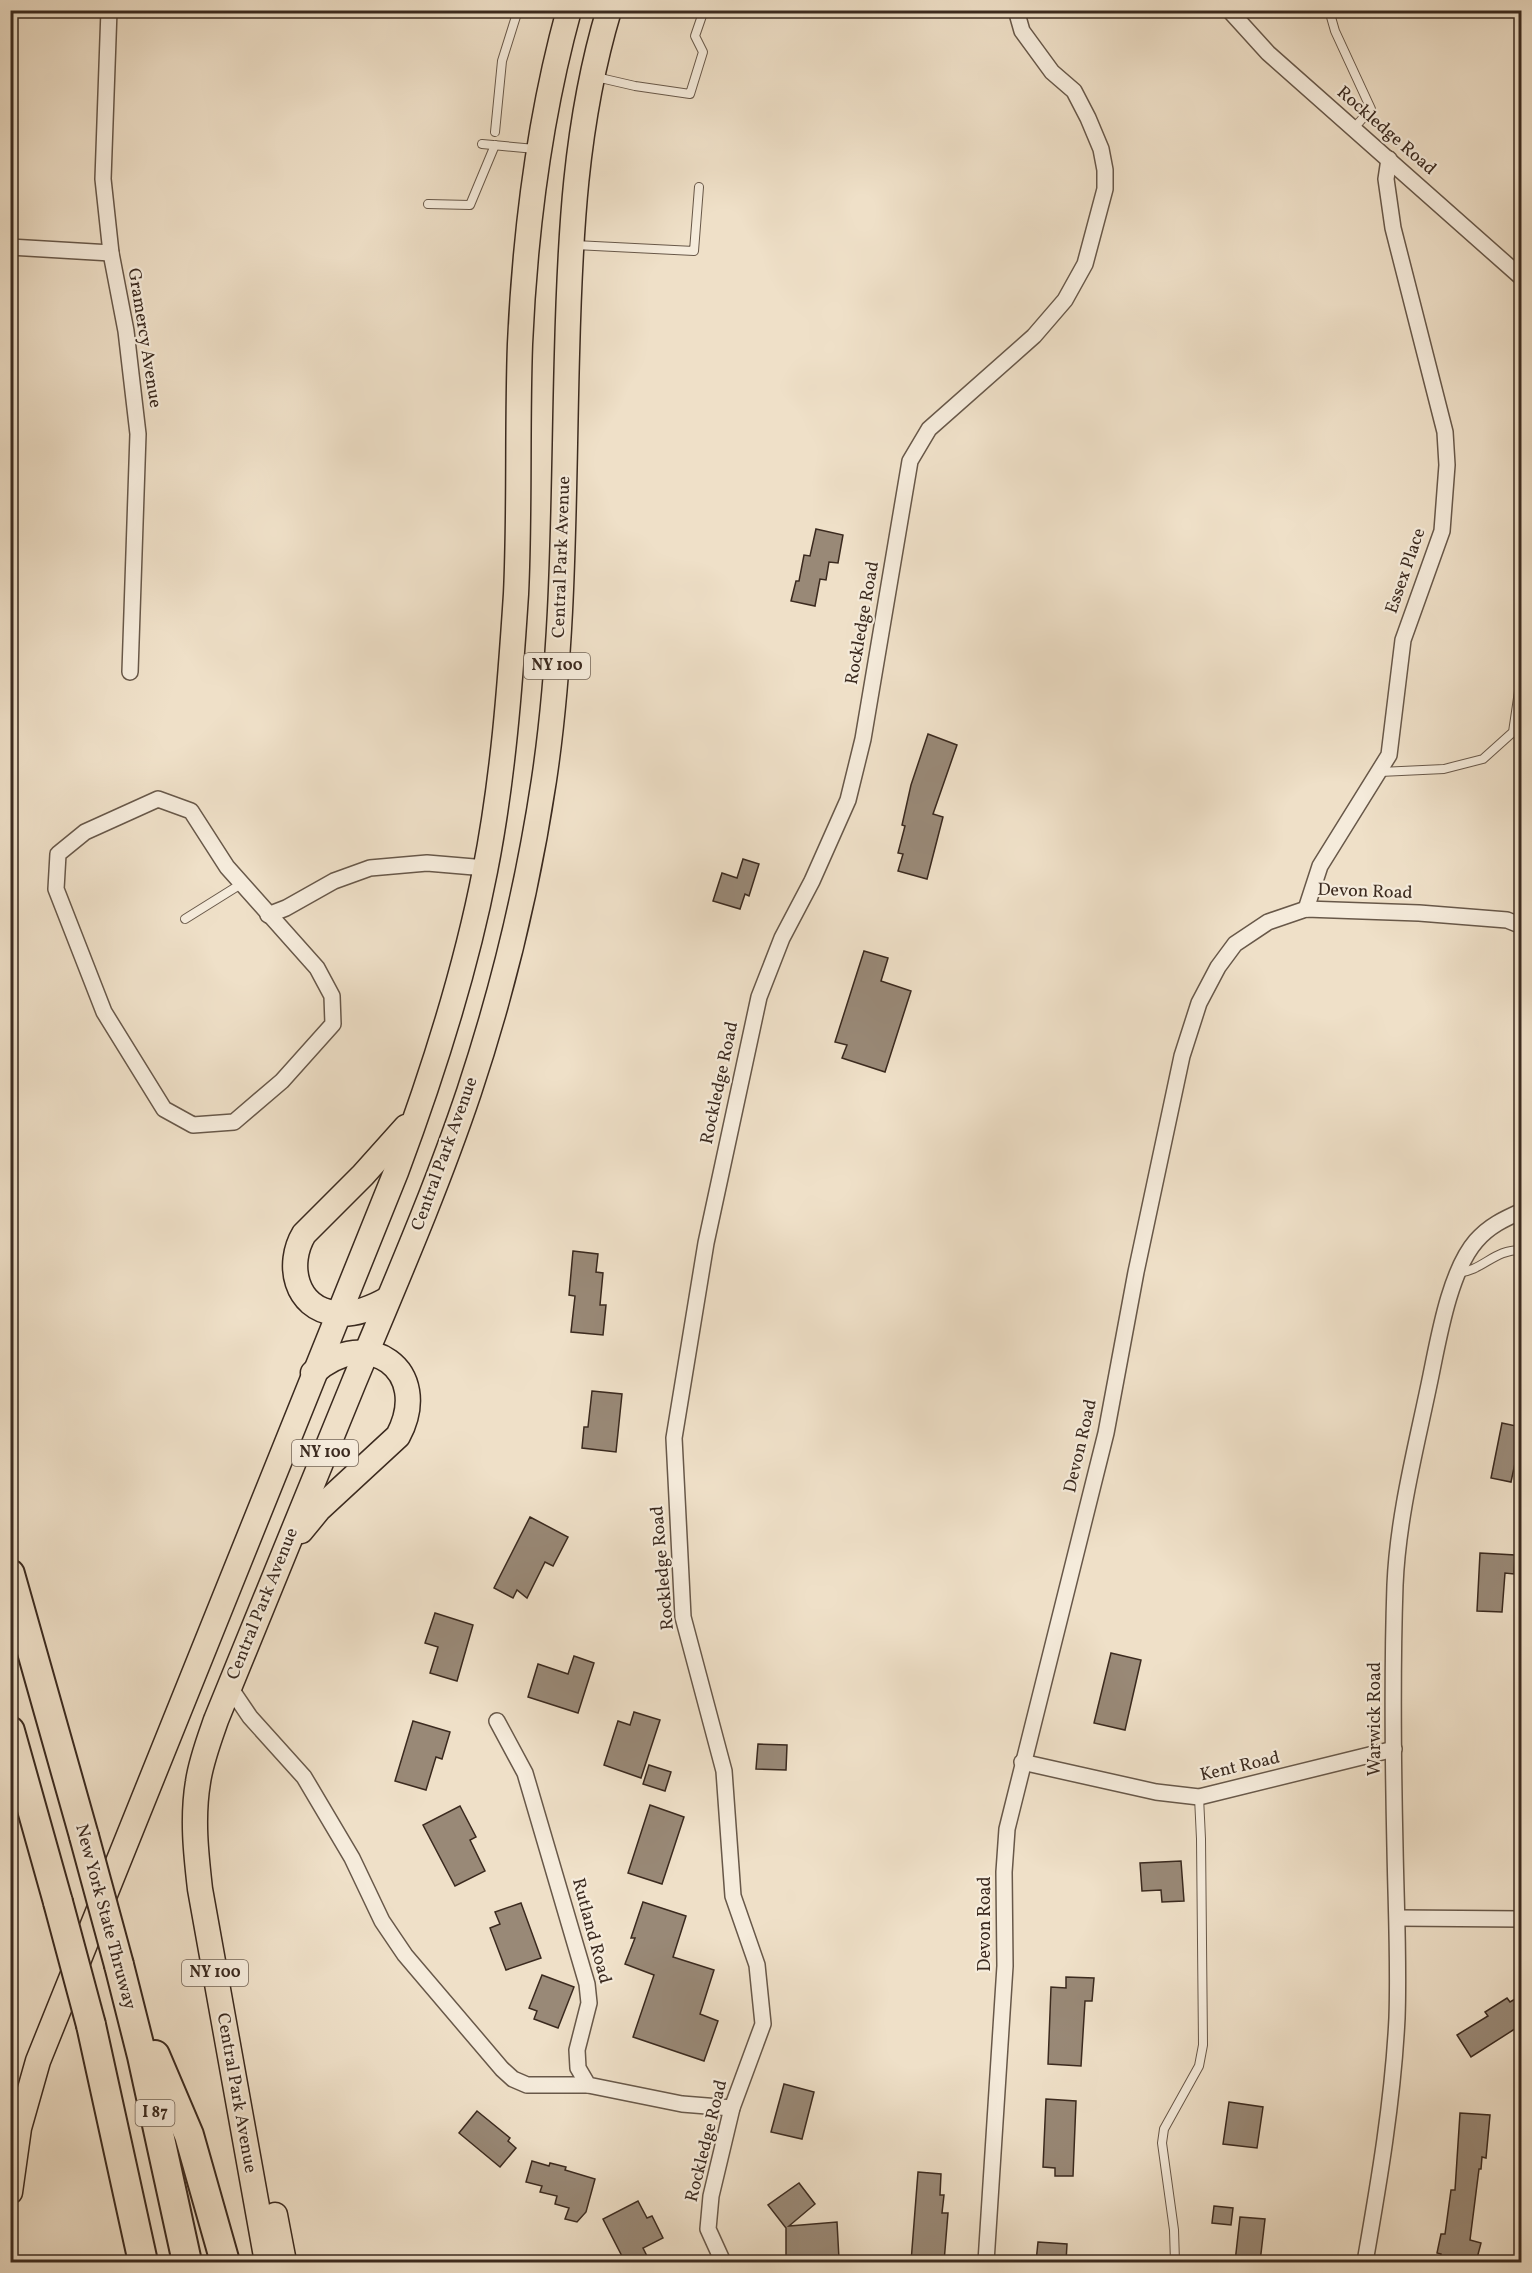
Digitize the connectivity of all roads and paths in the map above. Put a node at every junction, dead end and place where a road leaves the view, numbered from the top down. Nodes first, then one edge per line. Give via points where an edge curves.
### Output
1 (109, 10) edge
2 (518, 10) edge
3 (569, 10) edge
4 (609, 10) edge
5 (704, 10) edge
6 (1016, 10) edge
7 (1229, 10) edge
8 (1329, 10) edge
9 (591, 76) junction
10 (1354, 128) junction
11 (495, 132) dead end
12 (482, 144) dead end
13 (495, 145) junction
14 (540, 150) junction
15 (1389, 159) junction
16 (699, 187) dead end
17 (428, 204) dead end
18 (570, 245) junction
19 (10, 247) edge
20 (111, 253) junction
21 (1521, 278) edge
22 (1521, 671) edge
23 (130, 672) dead end
24 (1378, 772) junction
25 (486, 868) junction
26 (241, 884) junction
27 (1306, 909) junction
28 (268, 915) junction
29 (185, 919) dead end
30 (1521, 926) edge
31 (419, 1111) junction
32 (1521, 1211) edge
33 (1521, 1250) edge
34 (1458, 1273) junction
35 (388, 1299) junction
36 (337, 1314) junction
37 (367, 1352) junction
38 (313, 1373) junction
39 (284, 1555) junction
40 (10, 1574) edge
41 (230, 1686) junction
42 (497, 1721) dead end
43 (10, 1731) edge
44 (1394, 1749) junction
45 (1022, 1762) junction
46 (1199, 1797) junction
47 (1398, 1918) junction
48 (1521, 1919) edge
49 (122, 1975) junction
50 (588, 2085) junction
51 (237, 2099) junction
52 (732, 2108) junction
53 (10, 2192) edge
54 (143, 2262) edge
55 (187, 2262) edge
56 (225, 2262) edge
57 (267, 2262) edge
58 (284, 2262) edge
59 (723, 2262) edge
60 (986, 2262) edge
61 (1175, 2262) edge
62 (1365, 2262) edge

1 - 20 street, Gramercy Avenue via 103,179
2 - 11 lane via 502,60
3 - 14 main road, NY 100 via 547,96
4 - 9 main road, Central Park Avenue / NY 100
5 - 9 lane via 695,36 703,52 690,94
6 - 52 street, Rockledge Road via 1022,31 1052,72 1074,91 1088,117 1101,149 1105,189 1085,264 1065,300 1034,336 928,429 910,461 863,738 848,800 782,938 759,997 706,1243 674,1438 683,1617 724,1771 734,1896 757,1965 763,2024
7 - 10 street, Rockledge Road via 1268,53
8 - 10 lane via 1371,109
9 - 18 main road, Central Park Avenue / NY 100 via 579,145
10 - 15 street, Rockledge Road
12 - 13 lane
13 - 14 lane
13 - 17 lane via 470,206
14 - 25 main road, NY 100 via 520,342 514,625 502,765
15 - 21 street, Rockledge Road
15 - 24 street, Essex Place via 1386,179 1393,228 1445,432 1447,465 1442,531 1403,640 1389,754
16 - 18 lane via 694,251
18 - 35 main road, Central Park Avenue / NY 100 via 560,639 537,825 515,934 479,1061 441,1170
19 - 20 street
20 - 23 street, Gramercy Avenue via 126,331 138,434
22 - 24 lane via 1513,732 1483,759 1444,769
24 - 27 street, Essex Place via 1320,866
25 - 28 street via 427,863 370,868 334,881
25 - 31 main road, NY 100 via 453,1003
26 - 28 street
26 - 28 street via 191,811 158,799 85,832 58,854 56,889 104,1012 164,1109 193,1125 234,1122 282,1081 333,1024 332,996 317,968
26 - 29 lane
27 - 30 street, Devon Road via 1419,913 1507,920
27 - 45 street, Devon Road via 1268,922 1235,944 1199,1003 1179,1067 1106,1433
31 - 36 main road, NY 100
31 - 36 main road via 298,1244 293,1265 298,1285 313,1304
32 - 34 street, Warwick Road via 1494,1224 1474,1243
33 - 34 lane via 1509,1250 1472,1271
34 - 44 street, Warwick Road via 1444,1310 1404,1504 1395,1583
35 - 36 main road via 363,1310
35 - 37 main road, Central Park Avenue / NY 100
36 - 38 main road, NY 100
37 - 38 main road via 337,1356
37 - 39 main road, Central Park Avenue / NY 100
37 - 39 main road via 392,1361 403,1378 409,1398 405,1422 387,1448 319,1509
38 - 53 main road, NY 100 via 38,2061 19,2128
39 - 41 main road, Central Park Avenue / NY 100
40 - 49 highway, New York State Thruway / I 87, bridge
41 - 50 street via 250,1717 304,1777 352,1858 382,1921 405,1955 502,2069 527,2085
41 - 51 main road, Central Park Avenue / NY 100 via 205,1751 195,1827 200,1889
42 - 50 street, Rutland Road via 525,1773 587,1984 589,2003 577,2050 578,2068
43 - 54 highway, I 87, bridge via 91,2025
44 - 46 street, Kent Road
44 - 47 street, Warwick Road
45 - 46 street, Kent Road via 1156,1792
45 - 60 street, Devon Road via 1006,1829 1005,1966
46 - 61 lane via 1203,2045 1199,2066 1164,2129 1162,2143
47 - 48 street
47 - 62 street, Warwick Road via 1392,2083
49 - 55 highway, New York State Thruway / I 87
49 - 56 highway via 189,2135
50 - 52 street via 682,2104
51 - 57 main road, Central Park Avenue / NY 100
51 - 58 main road via 269,2185
52 - 59 street, Rockledge Road via 711,2196 708,2229

